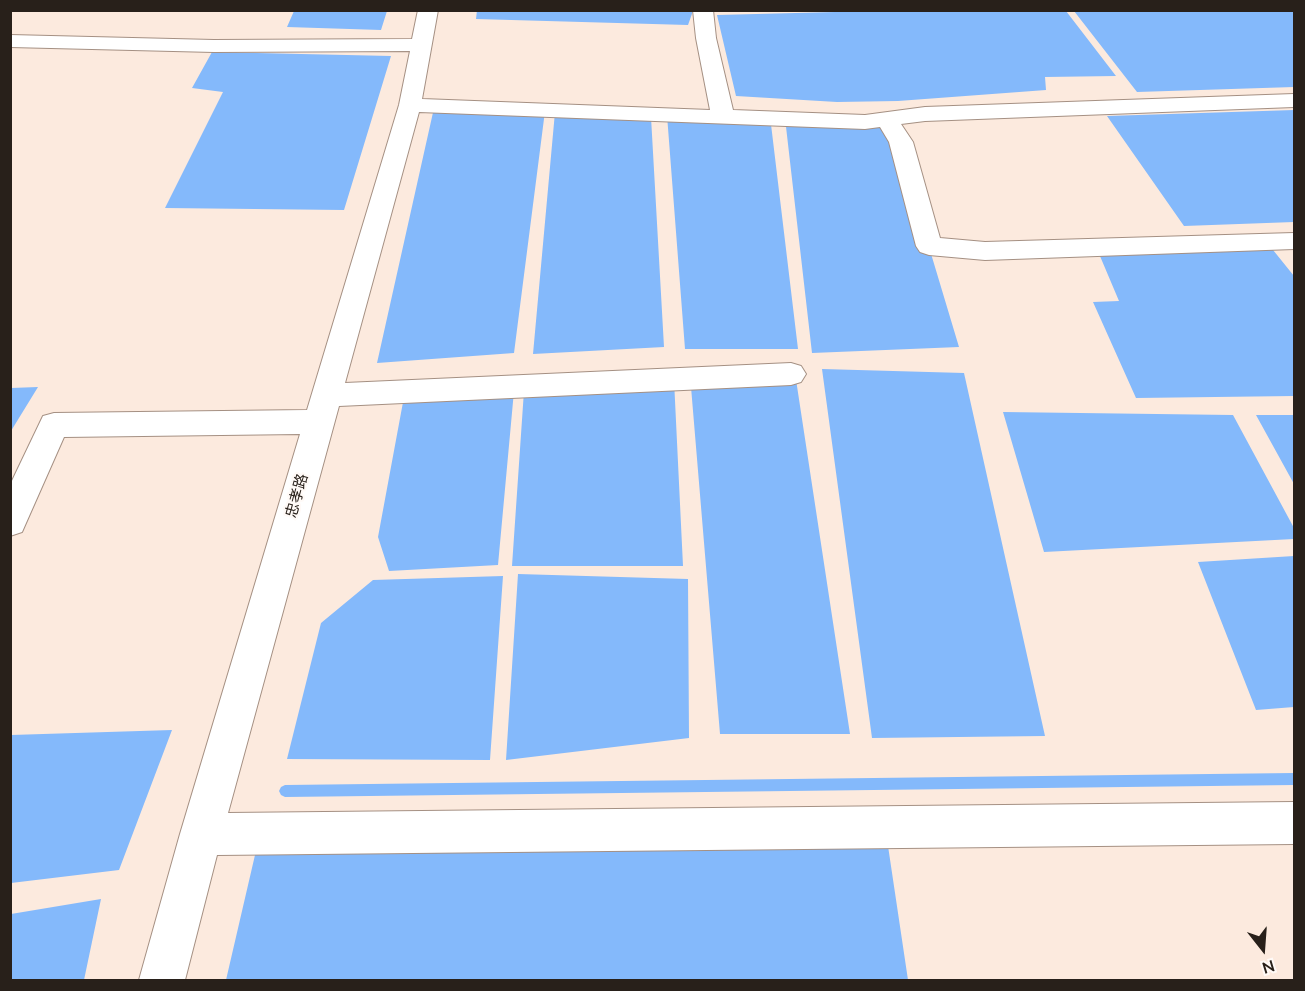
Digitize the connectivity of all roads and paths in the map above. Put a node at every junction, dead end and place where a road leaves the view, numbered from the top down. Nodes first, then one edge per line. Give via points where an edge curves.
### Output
1 (428, 10) edge
2 (703, 10) edge
3 (10, 41) edge
4 (422, 45) junction
5 (1294, 100) edge
6 (410, 105) junction
7 (723, 117) junction
8 (887, 118) junction
9 (1294, 241) edge
10 (791, 374) dead end
11 (323, 409) junction
12 (10, 522) edge
13 (1294, 823) edge
14 (201, 834) junction
15 (162, 981) edge

1 - 4 street, 忠孝路
2 - 7 street
3 - 4 street via 214,46
4 - 6 street, 忠孝路
5 - 8 street
6 - 7 street
6 - 11 street, 忠孝路
7 - 8 street via 865,122
8 - 9 street via 901,142 929,246 985,251
10 - 11 street
11 - 12 street via 54,425
11 - 14 street, 忠孝路
13 - 14 street
14 - 15 street, 忠孝路

